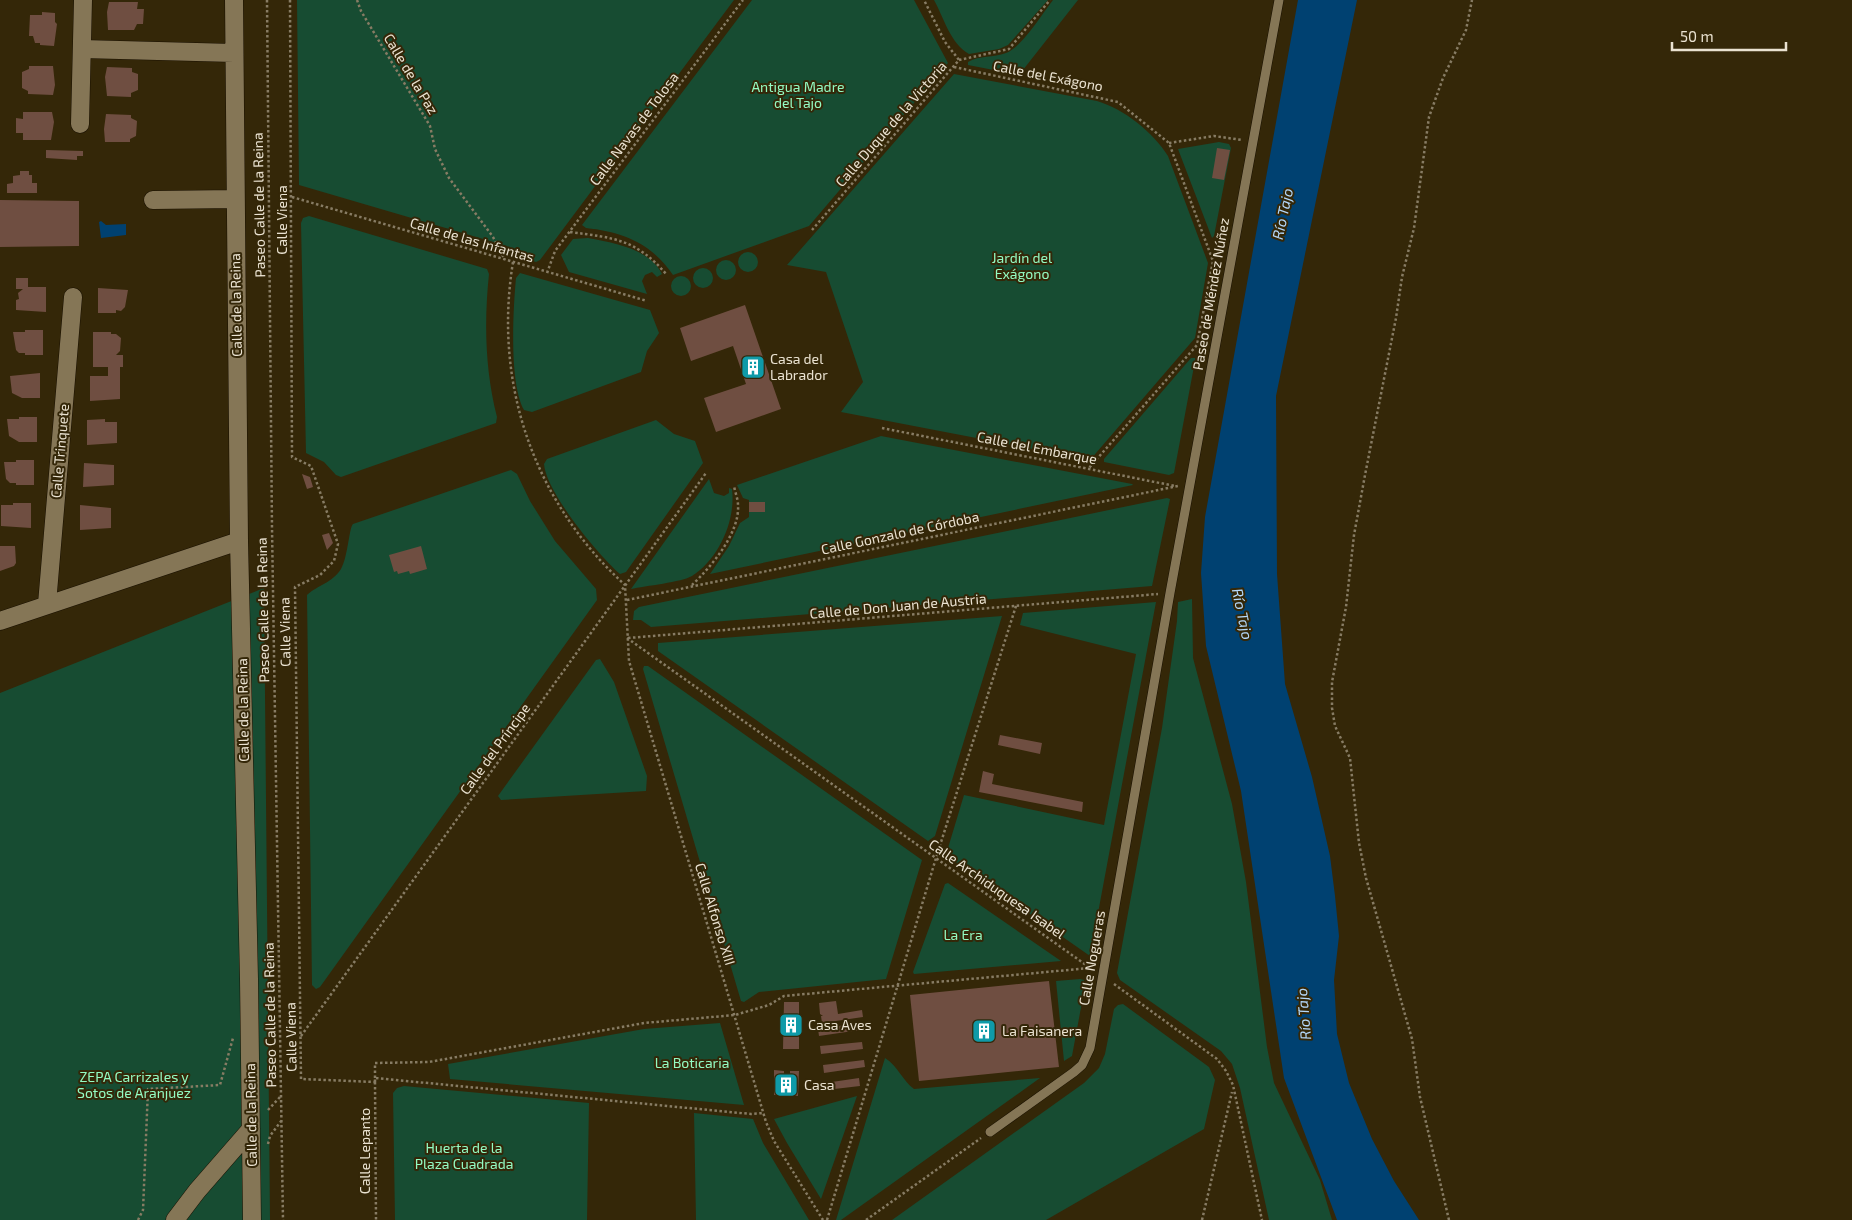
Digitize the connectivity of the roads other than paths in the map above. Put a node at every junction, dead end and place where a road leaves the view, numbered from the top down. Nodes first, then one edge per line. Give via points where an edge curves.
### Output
1 (83, 0) edge
2 (234, 0) edge
3 (1279, 0) edge
4 (82, 49) junction
5 (234, 53) junction
6 (80, 124) dead end
7 (235, 199) junction
8 (154, 200) dead end
9 (73, 297) dead end
10 (239, 541) junction
11 (1170, 593) joint
12 (47, 604) junction
13 (0, 621) edge
14 (251, 1129) junction
15 (990, 1132) road end
16 (176, 1220) edge
17 (252, 1220) edge

1 - 4 street
2 - 5 street, Calle de la Reina
3 - 11 lane, Paseo de Méndez Núñez
4 - 5 street
4 - 6 street
5 - 7 street, Calle de la Reina
7 - 8 street
7 - 10 street, Calle de la Reina
9 - 12 street, Calle Trinquete
10 - 12 street
10 - 14 street, Calle de la Reina
11 - 15 lane, Calle Nogueras via 1090,1048 1082,1065
12 - 13 street
14 - 16 street via 196,1191
14 - 17 street, Calle de la Reina

